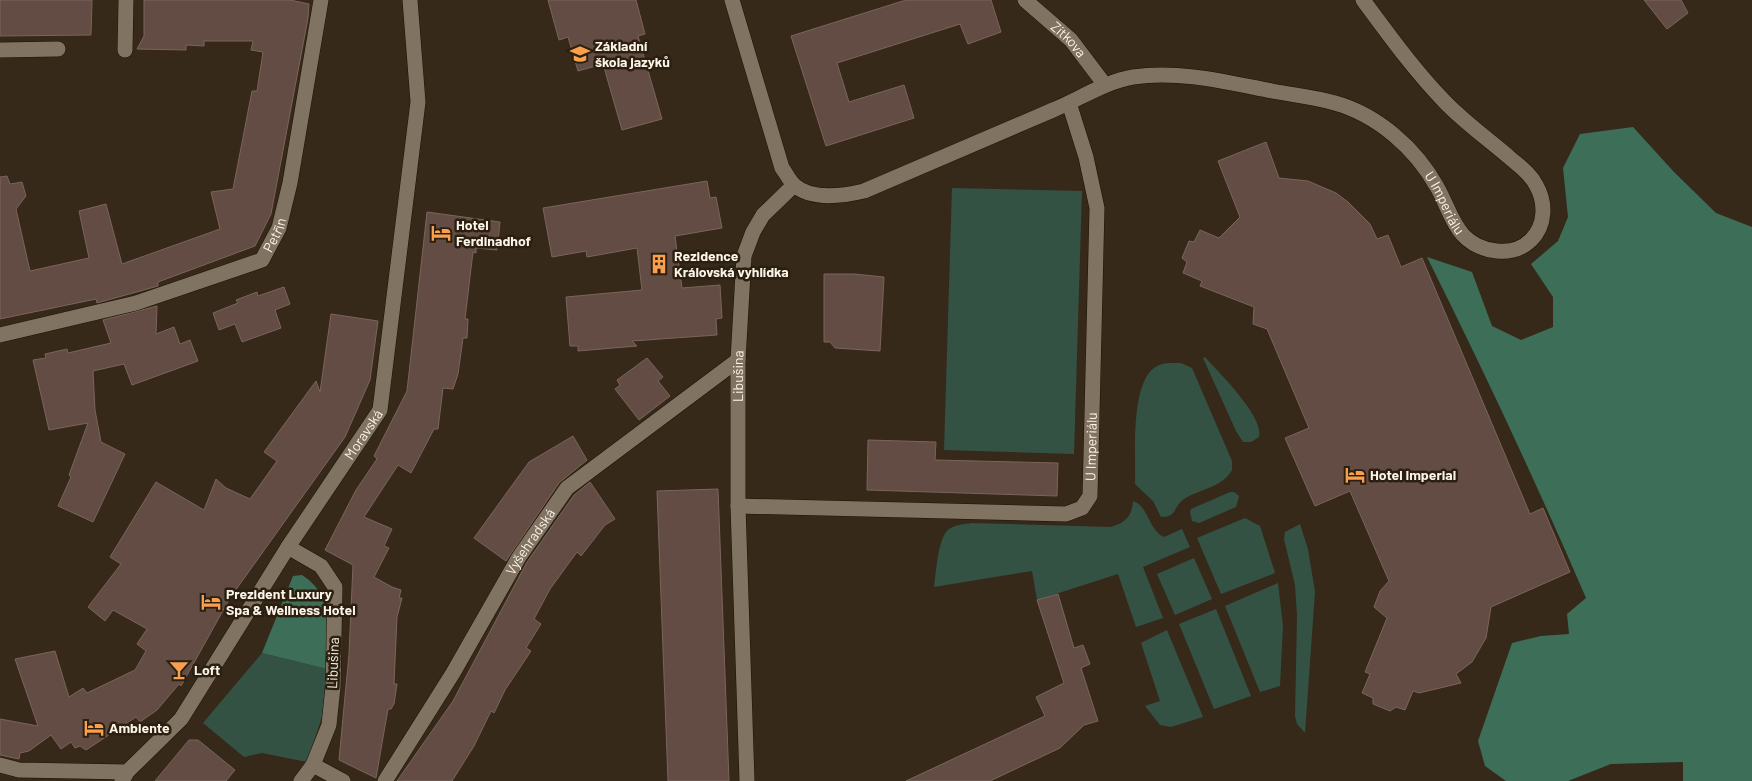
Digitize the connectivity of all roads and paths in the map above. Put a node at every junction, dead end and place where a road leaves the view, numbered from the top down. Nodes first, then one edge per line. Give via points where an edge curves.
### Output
1 (126, 0) edge
2 (321, 0) edge
3 (410, 0) edge
4 (732, 0) edge
5 (1025, 0) edge
6 (1363, 0) edge
7 (58, 49) dead end
8 (0, 50) edge
9 (125, 50) dead end
10 (1105, 85) junction
11 (1069, 103) junction
12 (794, 185) junction
13 (0, 335) edge
14 (738, 360) junction
15 (738, 506) junction
16 (288, 548) junction
17 (312, 764) junction
18 (0, 765) edge
19 (125, 777) edge
20 (301, 781) edge
21 (343, 781) edge
22 (385, 781) edge
23 (748, 781) edge

1 - 9 street
2 - 13 street, Petřín via 290,184 279,228 262,260 136,303
3 - 16 street, Moravská via 418,102 380,410
4 - 12 street via 782,168
5 - 10 street, Zítkova via 1071,40
6 - 10 street, U Imperiálu via 1445,102 1530,176 1544,212 1535,236 1524,246 1514,251 1488,249 1476,244 1463,234 1436,185 1394,134 1337,104 1187,76 1155,74
7 - 8 street
10 - 11 street, U Imperiálu
11 - 12 street, U Imperiálu via 864,191 843,196 824,195
11 - 15 street, U Imperiálu via 1086,157 1097,208 1090,496 1082,508 1066,514
12 - 14 street, Libušina via 763,215 744,256
14 - 15 street, Libušina
14 - 22 street, Vyšehradská via 567,488 520,557
15 - 23 street, Libušina
16 - 17 street, Libušina via 321,566 335,587 329,725
16 - 19 street, Moravská via 181,719
17 - 20 street, Libušina
17 - 21 street
18 - 19 street via 19,770

